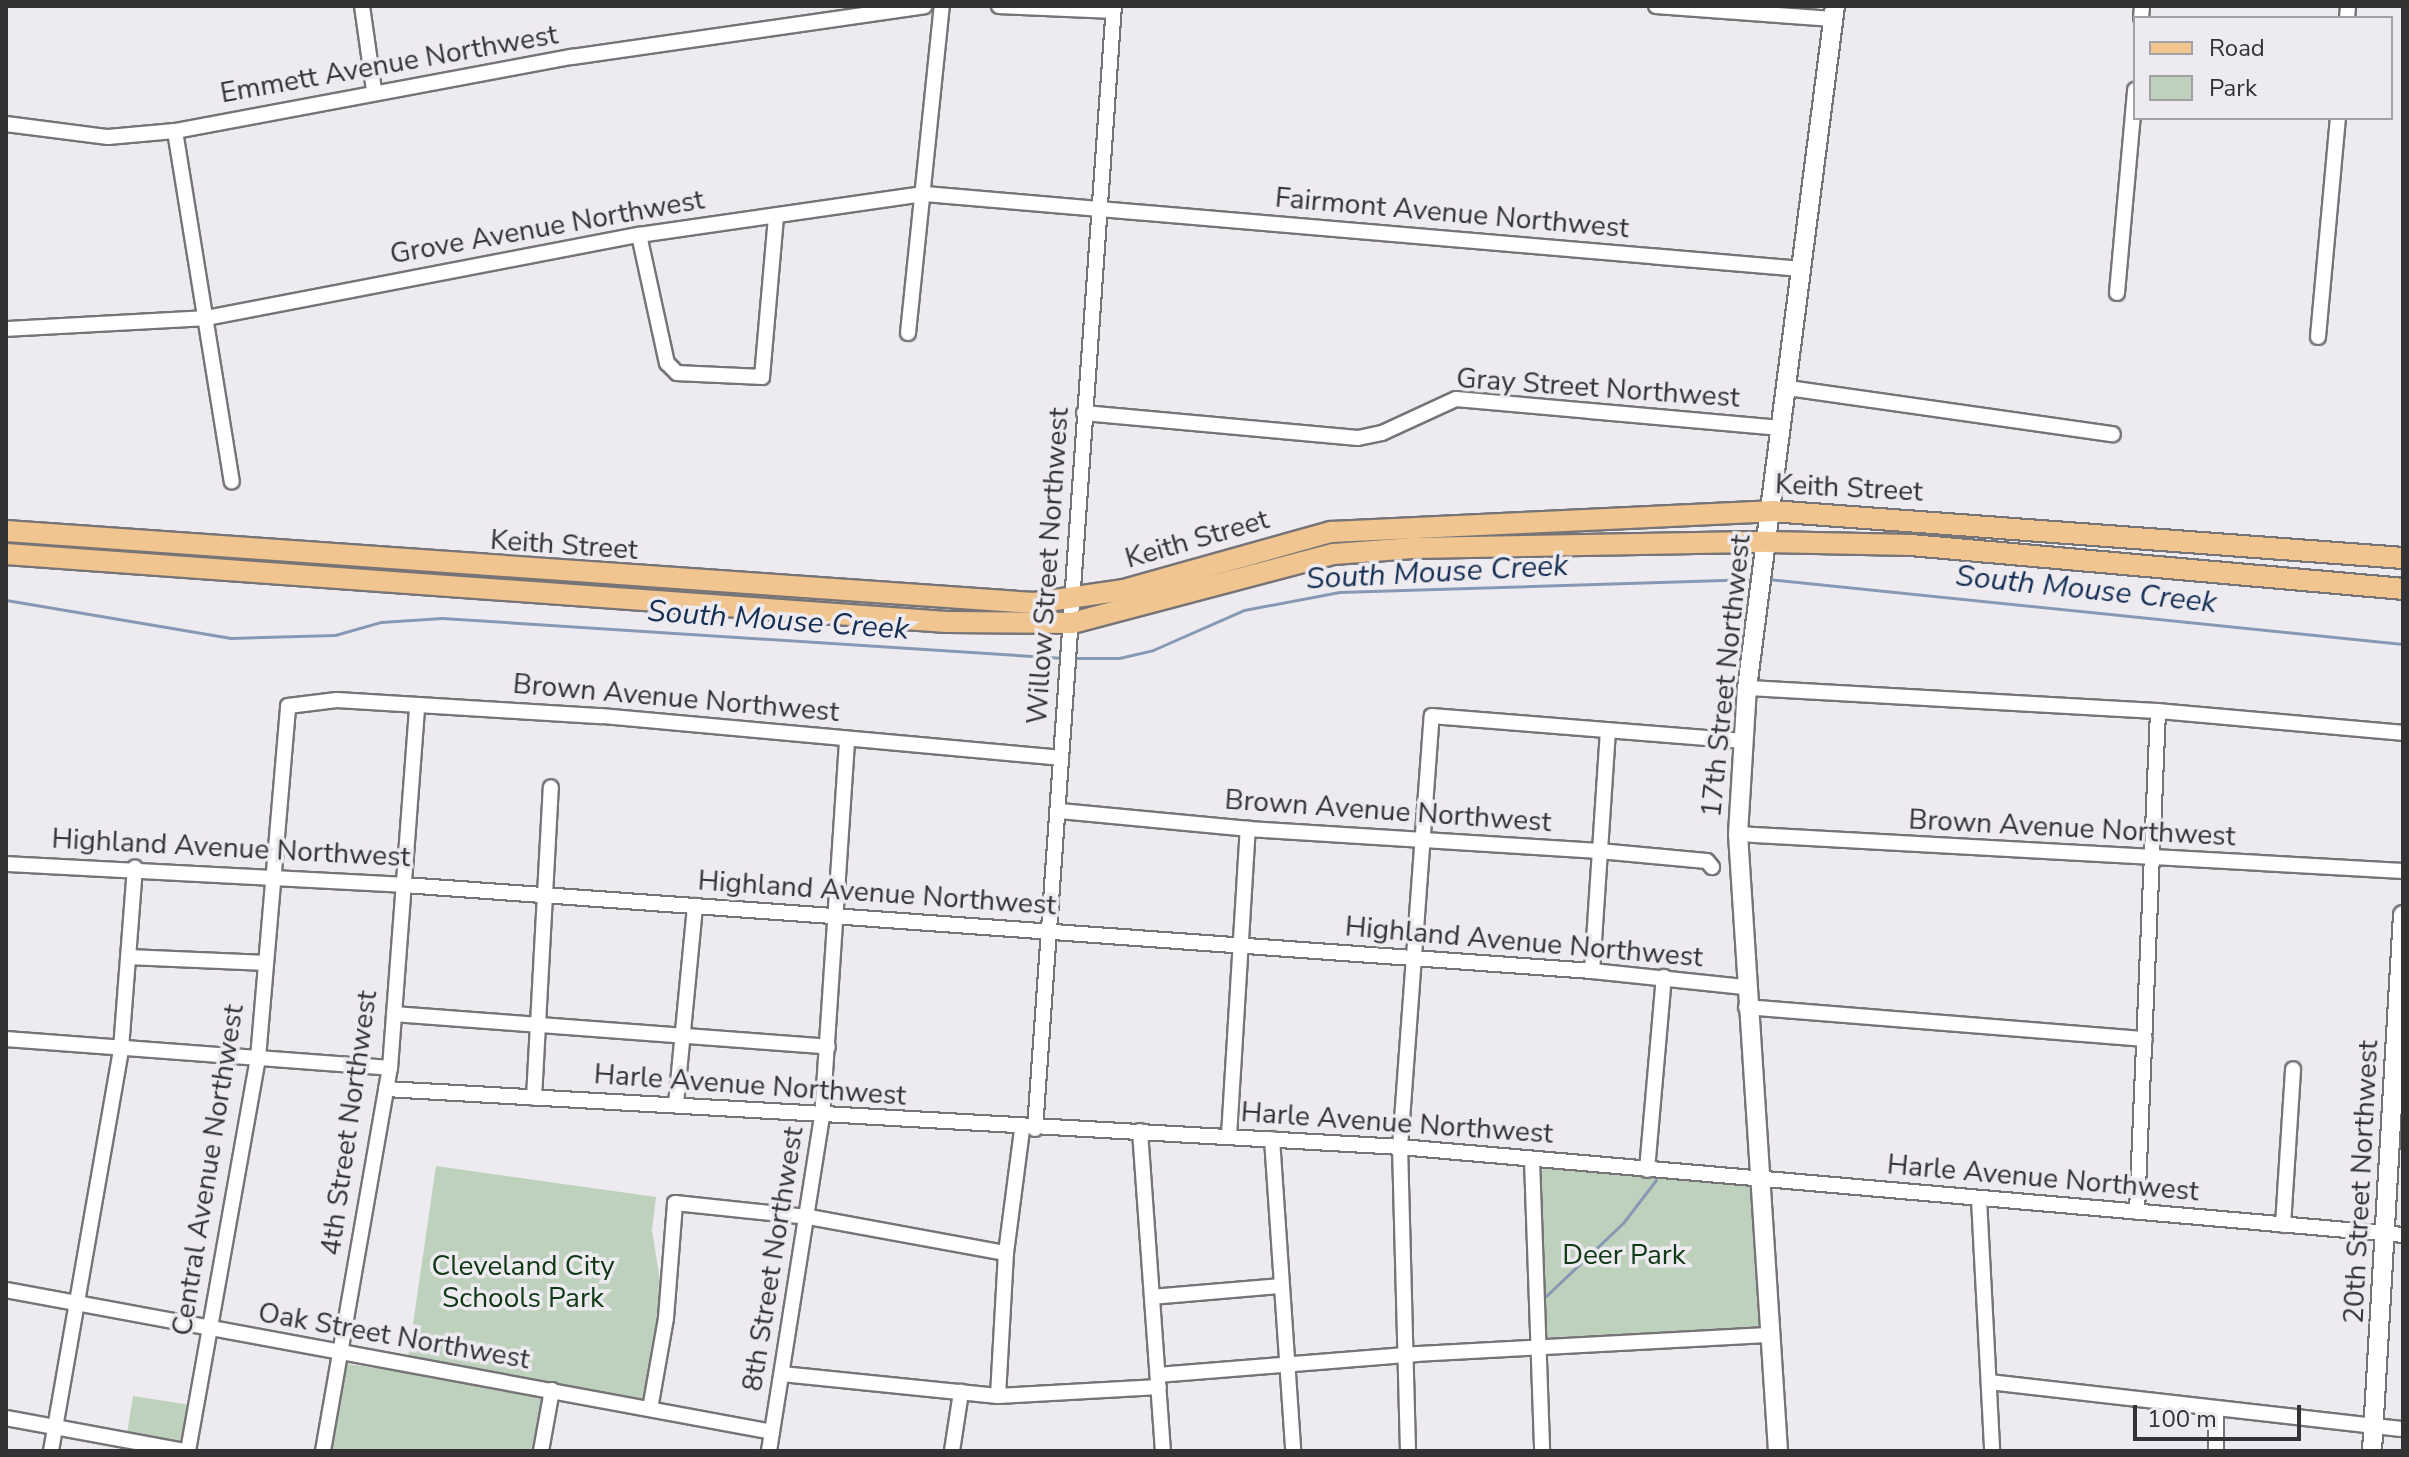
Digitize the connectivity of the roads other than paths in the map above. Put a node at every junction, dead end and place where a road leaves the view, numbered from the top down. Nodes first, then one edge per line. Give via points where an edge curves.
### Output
1 (362, 6) edge
2 (924, 6) edge
3 (942, 6) edge
4 (999, 6) edge
5 (1656, 6) edge
6 (1114, 8) edge
7 (1834, 12) edge
8 (374, 90) junction
9 (2133, 113) edge
10 (2338, 120) edge
11 (6, 124) edge
12 (175, 131) junction
13 (925, 194) junction
14 (1098, 210) junction
15 (776, 216) junction
16 (639, 235) junction
17 (1802, 269) junction
18 (2117, 293) dead end
19 (206, 318) junction
20 (6, 329) edge
21 (908, 333) dead end
22 (2318, 337) dead end
23 (1788, 388) junction
24 (1084, 413) junction
25 (1781, 428) junction
26 (2113, 434) dead end
27 (232, 481) dead end
28 (1771, 511) junction
29 (1881, 518) junction
30 (1414, 525) junction
31 (6, 531) edge
32 (2095, 533) junction
33 (1916, 546) junction
34 (2245, 546) junction
35 (1413, 548) junction
36 (1766, 551) junction
37 (6, 554) edge
38 (2403, 558) edge
39 (278, 563) junction
40 (2093, 563) junction
41 (2291, 580) junction
42 (672, 581) junction
43 (2403, 589) edge
44 (1073, 597) junction
45 (671, 604) junction
46 (1072, 623) junction
47 (1747, 688) junction
48 (417, 705) junction
49 (288, 706) joint
50 (2158, 711) junction
51 (1608, 731) junction
52 (2403, 733) edge
53 (847, 739) junction
54 (1743, 741) junction
55 (1061, 758) junction
56 (551, 787) dead end
57 (1059, 811) junction
58 (1248, 829) junction
59 (1738, 834) junction
60 (1421, 842) junction
61 (1599, 851) junction
62 (2152, 860) junction
63 (6, 864) edge
64 (1712, 867) dead end
65 (135, 868) junction
66 (2403, 871) edge
67 (274, 876) junction
68 (404, 885) junction
69 (547, 896) junction
70 (695, 906) junction
71 (2403, 915) edge
72 (837, 916) junction
73 (1050, 931) junction
74 (2402, 942) edge
75 (1242, 945) junction
76 (129, 957) junction
77 (1412, 958) junction
78 (266, 963) junction
79 (1592, 971) junction
80 (1664, 977) junction
81 (1744, 987) junction
82 (1746, 1007) junction
83 (394, 1014) junction
84 (535, 1024) junction
85 (684, 1035) junction
86 (6, 1039) edge
87 (2145, 1039) junction
88 (828, 1047) junction
89 (121, 1049) junction
90 (258, 1058) junction
91 (390, 1068) junction
92 (2293, 1069) dead end
93 (386, 1089) junction
94 (534, 1098) junction
95 (676, 1104) junction
96 (822, 1118) junction
97 (1028, 1129) junction
98 (1140, 1131) junction
99 (1229, 1136) junction
100 (1272, 1139) junction
101 (1400, 1147) junction
102 (1532, 1160) junction
103 (1647, 1170) junction
104 (1758, 1181) junction
105 (1979, 1199) junction
106 (2137, 1212) junction
107 (809, 1217) junction
108 (2283, 1225) junction
109 (2396, 1235) edge
110 (1006, 1253) junction
111 (1281, 1286) junction
112 (6, 1290) edge
113 (1152, 1297) junction
114 (77, 1303) junction
115 (208, 1328) junction
116 (1769, 1335) junction
117 (1538, 1349) junction
118 (339, 1353) junction
119 (1405, 1359) junction
120 (1286, 1366) junction
121 (782, 1374) junction
122 (1158, 1381) junction
123 (1989, 1382) junction
124 (552, 1390) junction
125 (961, 1392) junction
126 (998, 1396) junction
127 (2216, 1408) junction
128 (650, 1409) junction
129 (6, 1418) edge
130 (2374, 1426) junction
131 (55, 1427) junction
132 (2403, 1429) edge
133 (772, 1432) junction
134 (51, 1451) edge
135 (186, 1451) edge
136 (323, 1451) edge
137 (541, 1451) edge
138 (769, 1451) edge
139 (952, 1451) edge
140 (1163, 1451) edge
141 (1293, 1451) edge
142 (1408, 1451) edge
143 (1542, 1451) edge
144 (1778, 1451) edge
145 (1992, 1451) edge
146 (2216, 1451) edge
147 (2372, 1451) edge

1 - 8 street
2 - 8 street, Emmett Avenue Northwest
3 - 13 street
4 - 6 street
5 - 7 street
6 - 14 street, Willow Street Northwest
7 - 17 street, 17th Street Northwest
8 - 12 street, Emmett Avenue Northwest
9 - 18 street
10 - 22 street
11 - 12 street, Emmett Avenue Northwest via 108,137
12 - 19 street
13 - 14 street, Grove Avenue Northwest
13 - 15 street, Grove Avenue Northwest
13 - 21 street
14 - 17 street, Fairmont Avenue Northwest
14 - 24 street, Willow Street Northwest
15 - 16 street, Grove Avenue Northwest
15 - 16 street via 762,377 677,373 667,363
16 - 19 street, Grove Avenue Northwest
17 - 23 street, 17th Street Northwest
19 - 20 street, Grove Avenue Northwest
19 - 27 street
23 - 25 street, 17th Street Northwest
23 - 26 street
24 - 25 street, Gray Street Northwest via 1358,438 1382,433 1456,399
24 - 44 street, Willow Street Northwest
25 - 28 street, 17th Street Northwest
28 - 29 main road, Keith Street
28 - 30 main road, Keith Street
28 - 36 street, 17th Street Northwest
29 - 32 main road, Keith Street
29 - 33 main road
30 - 35 street
30 - 44 main road, Keith Street via 1331,532 1124,590
31 - 39 main road, Keith Street
32 - 34 main road, Keith Street
32 - 40 street
33 - 36 main road, Keith Street
33 - 40 main road, Keith Street
34 - 38 main road, Keith Street
34 - 41 main road via 2257,566
35 - 36 main road, Keith Street
35 - 46 main road, Keith Street via 1334,554
36 - 47 street, 17th Street Northwest
37 - 39 main road, Keith Street
39 - 42 main road, Keith Street
39 - 45 main road, Keith Street
40 - 41 main road, Keith Street
41 - 43 main road, Keith Street
42 - 44 main road, Keith Street via 1034,603
42 - 45 main road
44 - 46 street, Willow Street Northwest
45 - 46 main road, Keith Street via 947,622
46 - 55 street, Willow Street Northwest
47 - 50 street
47 - 54 street, 17th Street Northwest
48 - 49 street, Brown Avenue Northwest via 337,700
48 - 53 street, Brown Avenue Northwest
48 - 68 street, 4th Street Northwest
49 - 67 street, Central Avenue Northwest
50 - 52 street
50 - 62 street
51 - 54 street
51 - 60 street via 1432,716
51 - 61 street
53 - 55 street, Brown Avenue Northwest
53 - 72 street, 8th Street Northwest
54 - 59 street, 17th Street Northwest
55 - 57 street, Willow Street Northwest
56 - 69 street
57 - 58 street, Brown Avenue Northwest
57 - 73 street, Willow Street Northwest
58 - 60 street, Brown Avenue Northwest
58 - 75 street
59 - 62 street, Brown Avenue Northwest
59 - 81 street, 17th Street Northwest
60 - 61 street, Brown Avenue Northwest
60 - 77 street
61 - 64 street, Brown Avenue Northwest via 1707,861
61 - 79 street
62 - 66 street, Brown Avenue Northwest
62 - 87 street
63 - 65 street, Highland Avenue Northwest
65 - 67 street, Highland Avenue Northwest
65 - 76 street
67 - 68 street, Highland Avenue Northwest
67 - 78 street, Central Avenue Northwest
68 - 69 street, Highland Avenue Northwest
68 - 83 street, 4th Street Northwest
69 - 70 street, Highland Avenue Northwest
69 - 84 street
70 - 72 street, Highland Avenue Northwest
70 - 85 street
71 - 74 street, 20th Street Northwest
72 - 73 street, Highland Avenue Northwest
72 - 88 street, 8th Street Northwest
73 - 75 street, Highland Avenue Northwest
73 - 97 street, Willow Street Northwest
74 - 109 street, 20th Street Northwest
75 - 77 street, Highland Avenue Northwest
75 - 99 street
76 - 78 street
76 - 89 street
77 - 79 street, Highland Avenue Northwest
77 - 101 street
78 - 90 street, Central Avenue Northwest
79 - 80 street, Highland Avenue Northwest
80 - 81 street, Highland Avenue Northwest
80 - 103 street
81 - 82 street, 17th Street Northwest
82 - 87 street
82 - 104 street, 17th Street Northwest
83 - 84 street
83 - 91 street, 4th Street Northwest
84 - 85 street
84 - 94 street
85 - 88 street
85 - 95 street
86 - 89 street
87 - 106 street
88 - 96 street, 8th Street Northwest
89 - 90 street
89 - 114 street
90 - 91 street
90 - 115 street, Central Avenue Northwest
91 - 93 street, 4th Street Northwest
92 - 108 street
93 - 94 street, Harle Avenue Northwest
93 - 118 street, 4th Street Northwest
94 - 95 street, Harle Avenue Northwest
95 - 96 street, Harle Avenue Northwest
96 - 97 street, Harle Avenue Northwest
96 - 107 street, 8th Street Northwest
97 - 98 street, Harle Avenue Northwest
97 - 110 street, Willow Street Northwest
98 - 99 street, Harle Avenue Northwest
98 - 113 street
99 - 100 street, Harle Avenue Northwest
100 - 101 street, Harle Avenue Northwest
100 - 111 street
101 - 102 street, Harle Avenue Northwest
101 - 119 street
102 - 103 street, Harle Avenue Northwest
102 - 117 street
103 - 104 street, Harle Avenue Northwest
104 - 105 street, Harle Avenue Northwest
104 - 116 street, 17th Street Northwest
105 - 106 street, Harle Avenue Northwest
105 - 123 street
106 - 108 street, Harle Avenue Northwest
107 - 110 street
107 - 121 street, 8th Street Northwest
107 - 128 street via 675,1203 666,1318
108 - 109 street, Harle Avenue Northwest
109 - 130 street, 20th Street Northwest
110 - 126 street, Willow Street Northwest
111 - 113 street
111 - 120 street
112 - 114 street, Oak Street Northwest
113 - 122 street
114 - 115 street, Oak Street Northwest
114 - 131 street
115 - 118 street, Oak Street Northwest
115 - 135 street, Central Avenue Northwest
116 - 117 street
116 - 144 street, 17th Street Northwest
117 - 119 street
117 - 143 street
118 - 124 street, Oak Street Northwest
118 - 136 street, 4th Street Northwest
119 - 120 street
119 - 142 street
120 - 122 street
120 - 141 street
121 - 125 street
121 - 133 street, 8th Street Northwest
122 - 126 street
122 - 140 street
123 - 127 street
123 - 145 street
124 - 128 street, Oak Street Northwest
124 - 137 street
125 - 126 street
125 - 139 street
127 - 130 street
127 - 146 street
128 - 133 street, Oak Street Northwest
129 - 131 street
130 - 132 street
130 - 147 street, 20th Street Northwest
131 - 134 street
131 - 135 street
133 - 138 street, 8th Street Northwest

